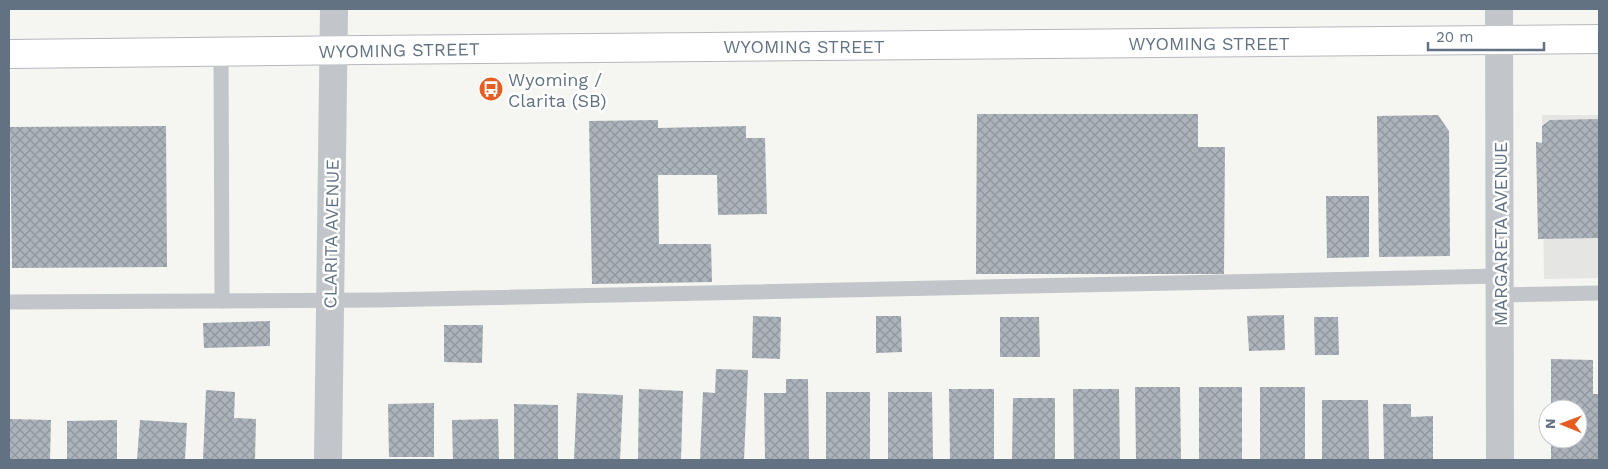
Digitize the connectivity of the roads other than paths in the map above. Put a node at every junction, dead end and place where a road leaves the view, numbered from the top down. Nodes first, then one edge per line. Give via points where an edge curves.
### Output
1 (334, 9) edge
2 (1499, 9) edge
3 (1599, 39) edge
4 (1499, 40) junction
5 (333, 50) junction
6 (221, 51) junction
7 (9, 54) edge
8 (1500, 285) junction
9 (1599, 293) edge
10 (222, 301) junction
11 (330, 301) junction
12 (9, 302) edge
13 (328, 460) edge
14 (1500, 460) edge

1 - 5 street, CLARITA AVENUE
2 - 4 street, MARGARETA AVENUE
3 - 4 street, WYOMING STREET
4 - 5 street, WYOMING STREET
4 - 8 street, MARGARETA AVENUE
5 - 6 street, WYOMING STREET
5 - 11 street, CLARITA AVENUE
6 - 7 street, WYOMING STREET
6 - 10 lane
8 - 9 lane
8 - 11 lane
8 - 14 street, MARGARETA AVENUE
10 - 11 lane
10 - 12 lane
11 - 13 street, CLARITA AVENUE

